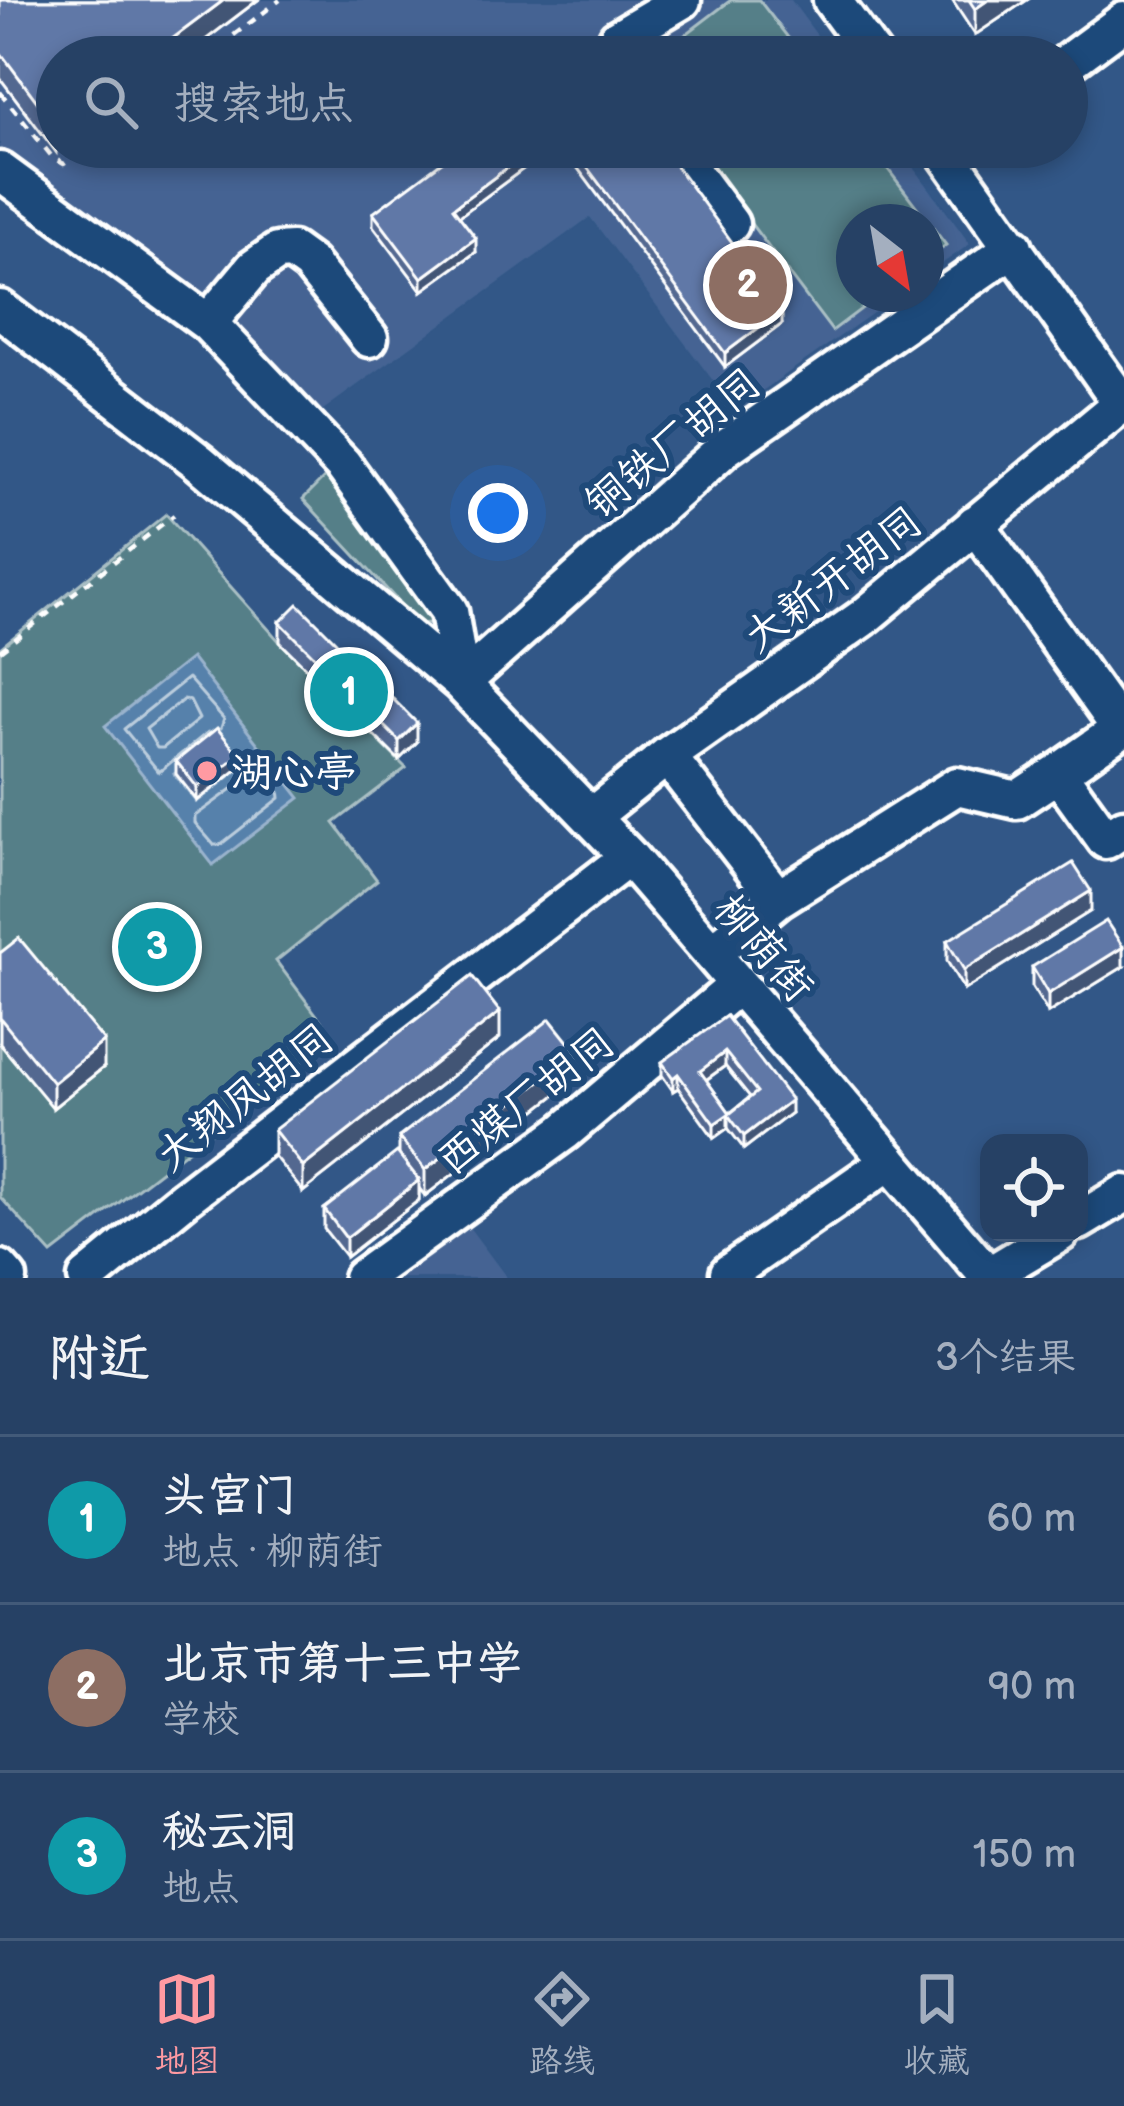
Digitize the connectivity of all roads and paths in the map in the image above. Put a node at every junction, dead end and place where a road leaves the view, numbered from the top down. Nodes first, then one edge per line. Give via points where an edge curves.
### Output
1 (280, 0) edge
2 (682, 0) edge
3 (832, 0) edge
4 (1124, 21) edge
5 (233, 36) edge
6 (621, 36) edge
7 (859, 36) edge
8 (1088, 48) edge
9 (0, 92) edge
10 (36, 137) edge
11 (689, 168) edge
12 (959, 168) edge
13 (0, 171) edge
14 (730, 224) dead end
15 (1014, 248) junction
16 (0, 309) edge
17 (208, 323) junction
18 (369, 338) dead end
19 (1124, 404) edge
20 (174, 515) dead end
21 (975, 524) junction
22 (0, 651) edge
23 (461, 683) junction
24 (667, 756) junction
25 (1058, 773) junction
26 (591, 817) junction
27 (1124, 829) edge
28 (629, 857) junction
29 (778, 899) junction
30 (712, 953) junction
31 (738, 985) junction
32 (890, 1161) junction
33 (1124, 1194) edge
34 (1088, 1216) edge
35 (1045, 1242) edge
36 (0, 1269) edge
37 (729, 1273) dead end
38 (90, 1277) edge
39 (989, 1277) edge
40 (8, 1278) edge
41 (362, 1278) edge

1 - 5 path
2 - 6 street
3 - 7 street
4 - 8 street
9 - 10 path
11 - 14 street
12 - 15 street
13 - 17 street
15 - 19 street
15 - 23 street, 铜铁厂胡同 via 724,448
16 - 23 street, 柳荫街 via 199,462
17 - 18 street via 254,268 292,251
17 - 23 street via 343,465 448,611
19 - 21 street, 大新开胡同
20 - 22 path
21 - 24 street, 大新开胡同 via 864,617
21 - 25 street via 1121,729
23 - 26 street, 柳荫街
24 - 26 street, 大新开胡同
24 - 29 street
25 - 27 street via 1106,840
25 - 29 street via 1017,800 957,786
26 - 28 street, 柳荫街
28 - 30 street, 柳荫街
28 - 38 street, 大翔凤胡同
29 - 30 street
30 - 31 street, 柳荫街
31 - 32 street, 柳荫街
31 - 41 street, 西煤厂胡同 via 564,1132
32 - 37 street
32 - 39 street, 柳荫街
33 - 34 street
35 - 39 street
36 - 40 street

